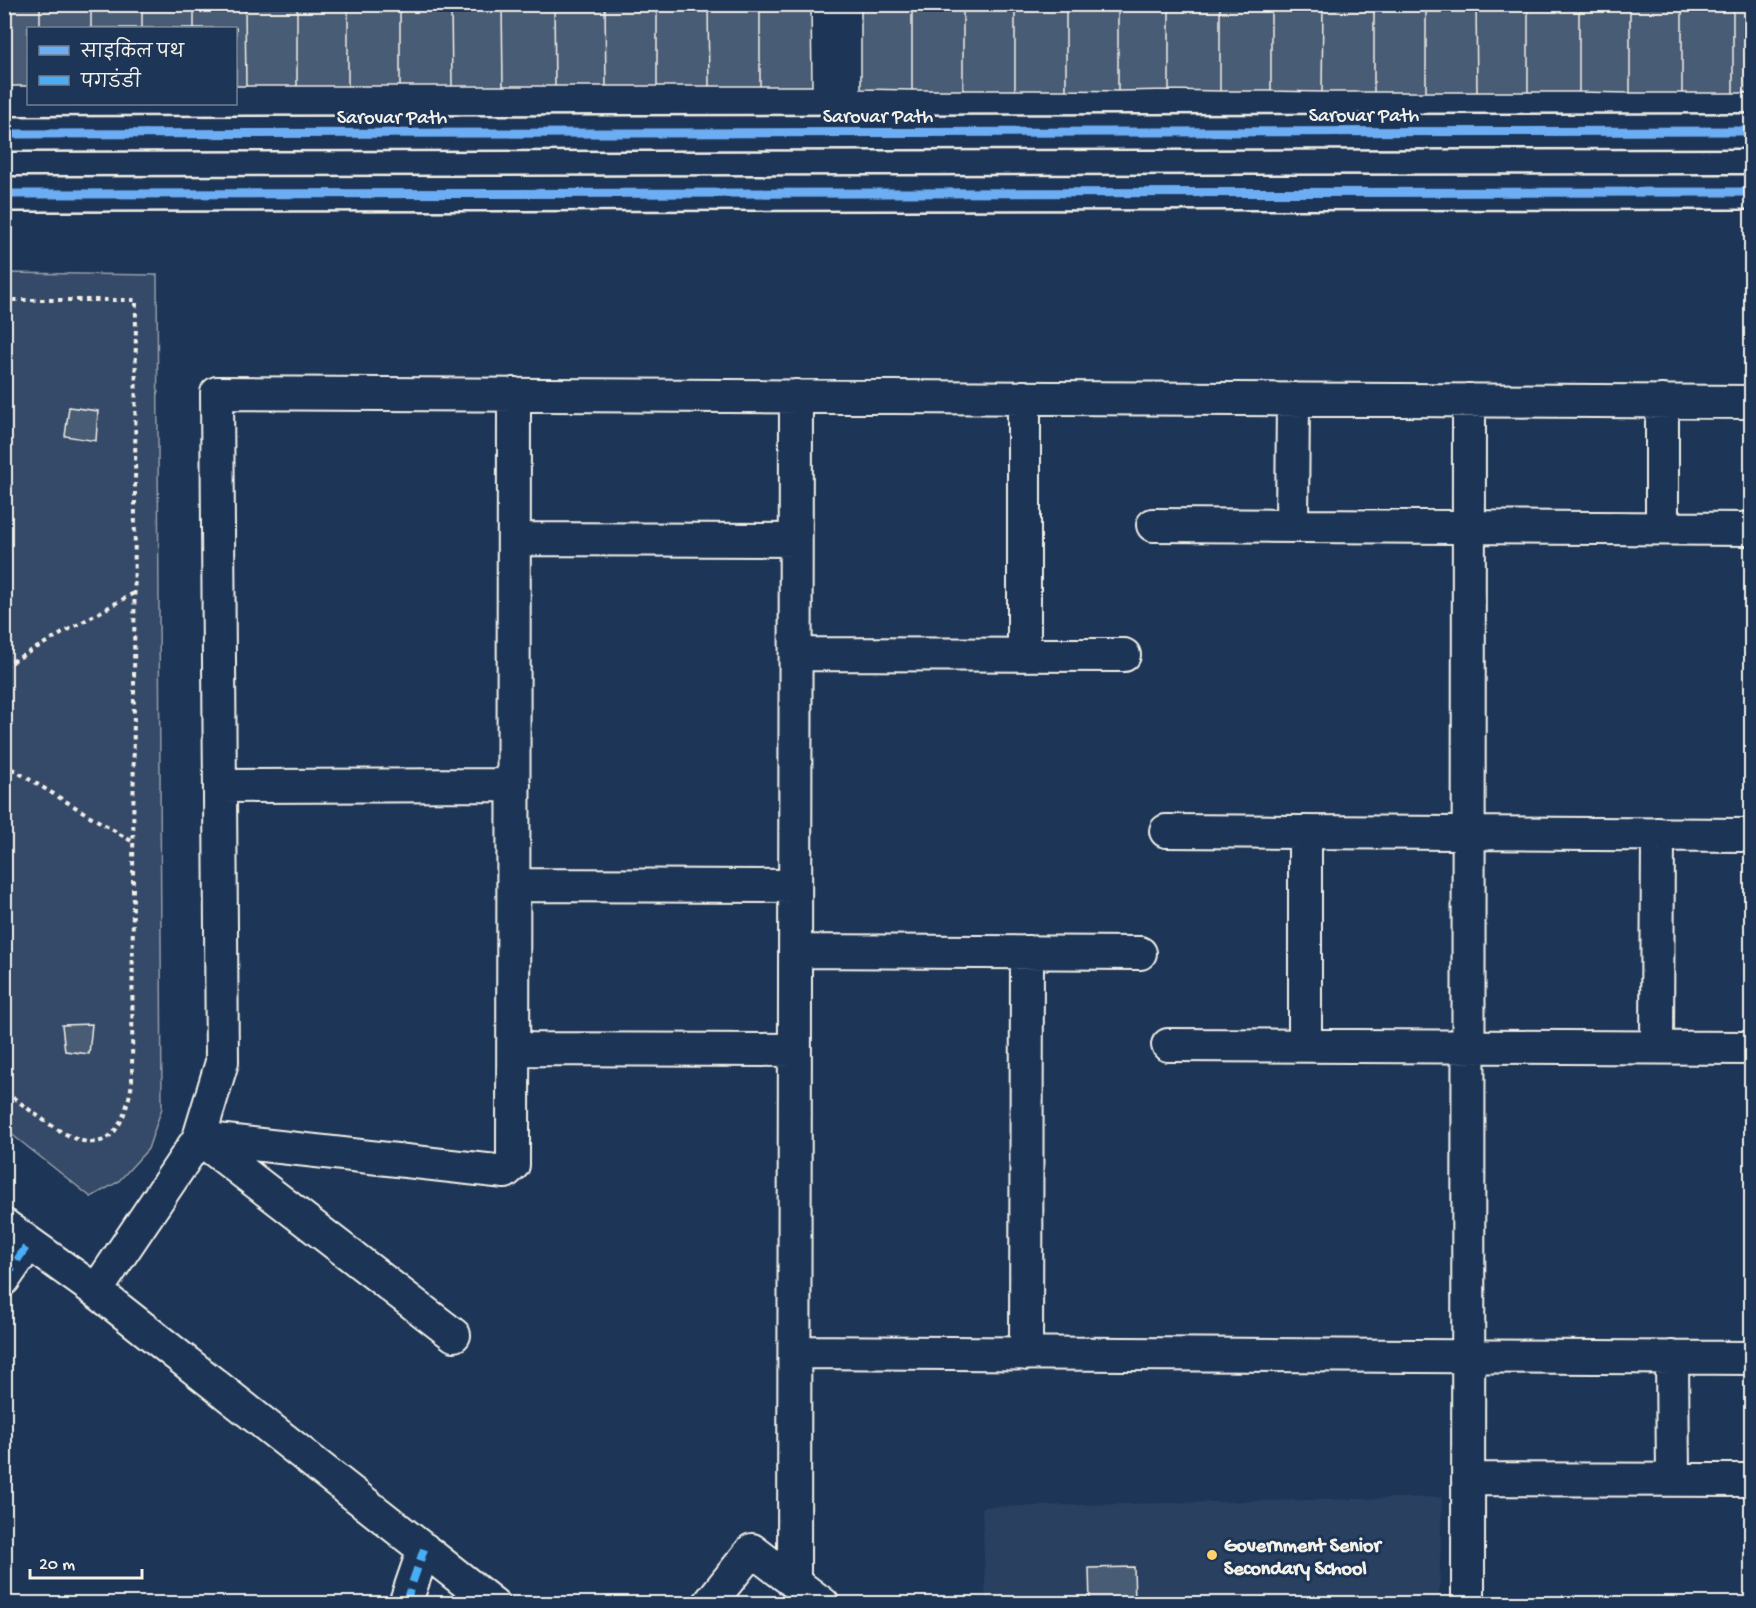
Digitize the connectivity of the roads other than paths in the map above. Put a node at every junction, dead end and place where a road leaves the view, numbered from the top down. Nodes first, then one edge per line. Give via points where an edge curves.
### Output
1 (1752, 131) edge
2 (4, 134) edge
3 (1752, 192) edge
4 (4, 194) edge
5 (514, 394) junction
6 (796, 396) junction
7 (1024, 397) junction
8 (1293, 399) junction
9 (1469, 400) junction
10 (1662, 401) junction
11 (1752, 402) edge
12 (1153, 525) dead end
13 (1292, 526) junction
14 (1469, 527) junction
15 (1662, 528) junction
16 (1750, 529) dead end
17 (514, 539) junction
18 (795, 540) junction
19 (796, 654) junction
20 (1024, 655) junction
21 (1124, 655) dead end
22 (514, 785) junction
23 (221, 786) junction
24 (1166, 831) dead end
25 (1305, 832) junction
26 (1469, 833) junction
27 (1658, 834) junction
28 (1745, 835) dead end
29 (514, 885) junction
30 (795, 886) junction
31 (795, 951) junction
32 (1027, 952) junction
33 (1140, 953) dead end
34 (1168, 1045) dead end
35 (1305, 1045) junction
36 (1469, 1046) junction
37 (1657, 1047) junction
38 (1747, 1048) dead end
39 (514, 1049) junction
40 (795, 1050) junction
41 (199, 1138) junction
42 (17, 1234) edge
43 (4, 1279) edge
44 (96, 1291) junction
45 (454, 1335) dead end
46 (795, 1352) junction
47 (1026, 1354) junction
48 (1468, 1356) junction
49 (1672, 1357) junction
50 (1752, 1358) edge
51 (1468, 1479) junction
52 (1672, 1479) junction
53 (1752, 1480) edge
54 (424, 1550) junction
55 (794, 1582) junction
56 (405, 1604) edge
57 (493, 1604) edge
58 (709, 1604) edge
59 (823, 1604) edge
60 (1468, 1604) edge

1 - 2 main road, Sarovar Path
3 - 4 main road
5 - 6 street
5 - 17 street
5 - 23 street via 217,393
6 - 7 street
6 - 18 street
7 - 8 street
7 - 20 street
8 - 9 street
8 - 13 street
9 - 10 street
9 - 14 street
10 - 11 street
10 - 15 street
12 - 13 street
13 - 14 street
14 - 15 street
14 - 26 street
15 - 16 street
17 - 18 street
17 - 22 street
18 - 19 street
19 - 20 street
19 - 30 street
20 - 21 street
22 - 23 street
22 - 29 street
23 - 41 street via 222,1062
24 - 25 street
25 - 26 street
25 - 35 street
26 - 27 street
26 - 36 street
27 - 28 street
27 - 37 street
29 - 30 street
29 - 39 street
30 - 31 street
31 - 32 street
31 - 40 street
32 - 33 street
32 - 47 street
34 - 35 street
35 - 36 street
36 - 37 street
36 - 48 street
37 - 38 street
39 - 40 street
39 - 41 street via 513,1165 505,1172
40 - 46 street
41 - 44 street
41 - 45 street
42 - 43 street
42 - 44 street
44 - 54 street
46 - 47 street
46 - 55 street
47 - 48 street
48 - 49 street
48 - 51 street
49 - 50 street
49 - 52 street
51 - 52 street
51 - 60 street
52 - 53 street
54 - 56 street
54 - 57 street
55 - 58 street via 752,1550
55 - 59 street

